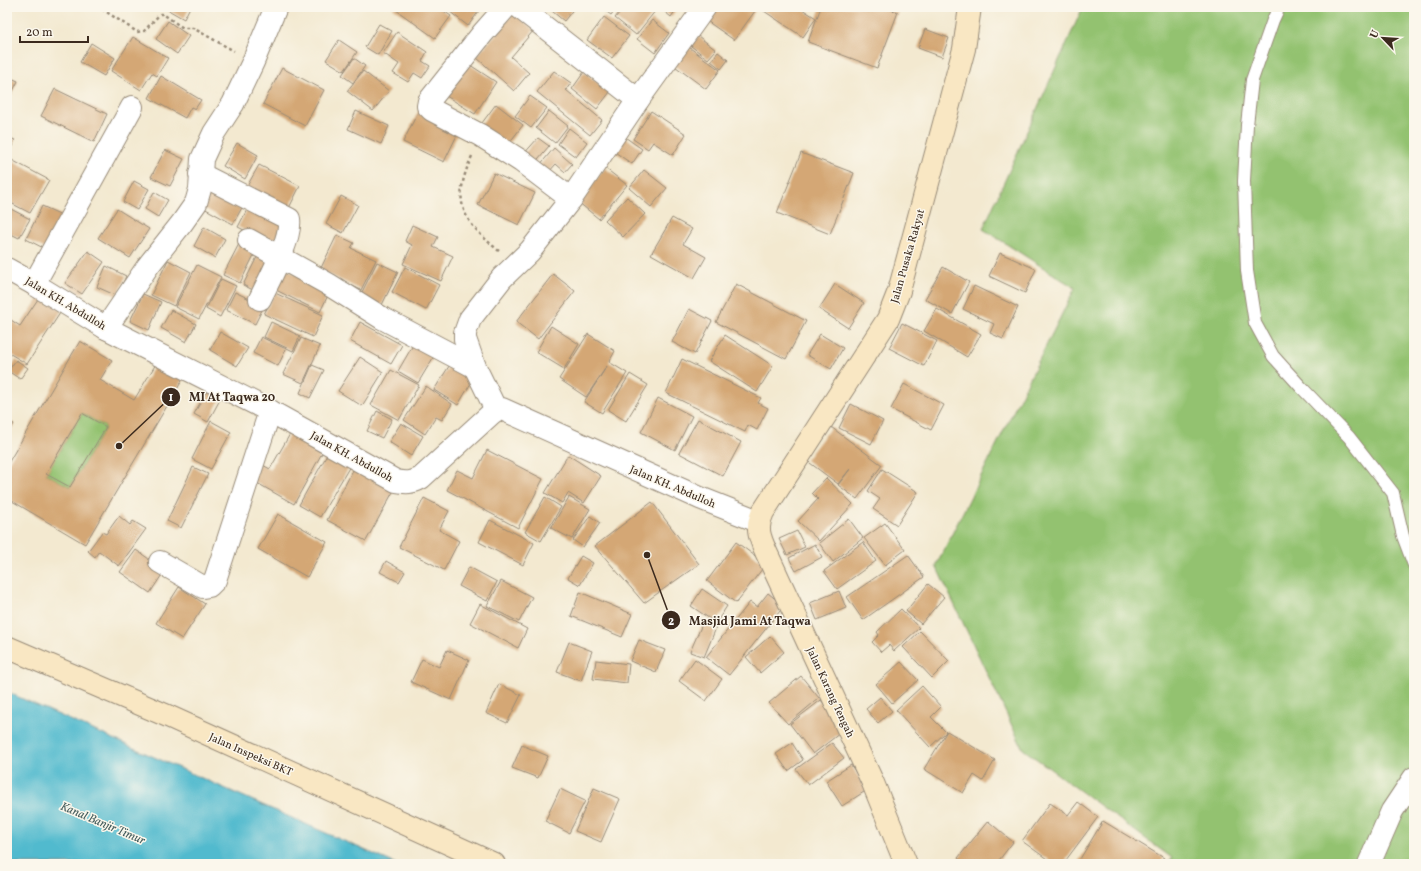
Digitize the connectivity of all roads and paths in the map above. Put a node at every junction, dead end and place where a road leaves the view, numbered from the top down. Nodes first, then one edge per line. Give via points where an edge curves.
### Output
1 (276, 7) edge
2 (506, 7) edge
3 (519, 7) edge
4 (705, 7) edge
5 (970, 7) edge
6 (1279, 7) edge
7 (102, 9) dead end
8 (253, 62) junction
9 (638, 100) junction
10 (132, 107) dead end
11 (480, 135) junction
12 (200, 174) junction
13 (570, 199) junction
14 (249, 240) dead end
15 (279, 257) junction
16 (515, 265) junction
17 (7, 269) edge
18 (34, 284) junction
19 (260, 299) dead end
20 (106, 328) junction
21 (475, 368) junction
22 (270, 410) junction
23 (496, 410) junction
24 (758, 521) junction
25 (160, 562) dead end
26 (1414, 565) edge
27 (7, 647) edge
28 (1414, 778) edge
29 (494, 864) edge
30 (906, 864) edge
31 (1369, 864) edge

1 - 8 street
2 - 11 street via 480,36 428,104 432,110
3 - 9 street
4 - 9 street
5 - 24 street, Jalan Pusaka Rakyat via 962,57 899,291 888,319
6 - 26 lane via 1252,80 1247,125 1244,181 1247,271 1255,323 1273,356 1349,437 1393,493 1403,536
7 - 8 path via 137,32 144,31 160,14 163,14 183,28 193,28
8 - 12 street via 214,133 202,159
9 - 13 street
10 - 18 street
11 - 13 street via 521,161
11 - 16 path via 465,171 462,188 463,208 469,222 480,235
12 - 15 street via 289,219 290,230
12 - 20 street via 200,189 196,203 148,266
13 - 16 street via 530,251
14 - 15 street
15 - 19 street
15 - 21 street via 382,318
16 - 21 street via 502,278 467,326 465,339
17 - 18 street, Jalan KH. Abdulloh
18 - 20 street, Jalan KH. Abdulloh
20 - 22 street, Jalan KH. Abdulloh
21 - 23 street
22 - 23 street, Jalan KH. Abdulloh via 396,481 406,483 421,478
22 - 25 street via 215,580 209,586 203,587
23 - 24 street, Jalan KH. Abdulloh via 502,409 519,416 645,474
24 - 30 street, Jalan Karang Tengah via 758,531 767,554 873,782
27 - 29 street, Jalan Inspeksi BKT via 177,720
28 - 31 street via 1392,812

